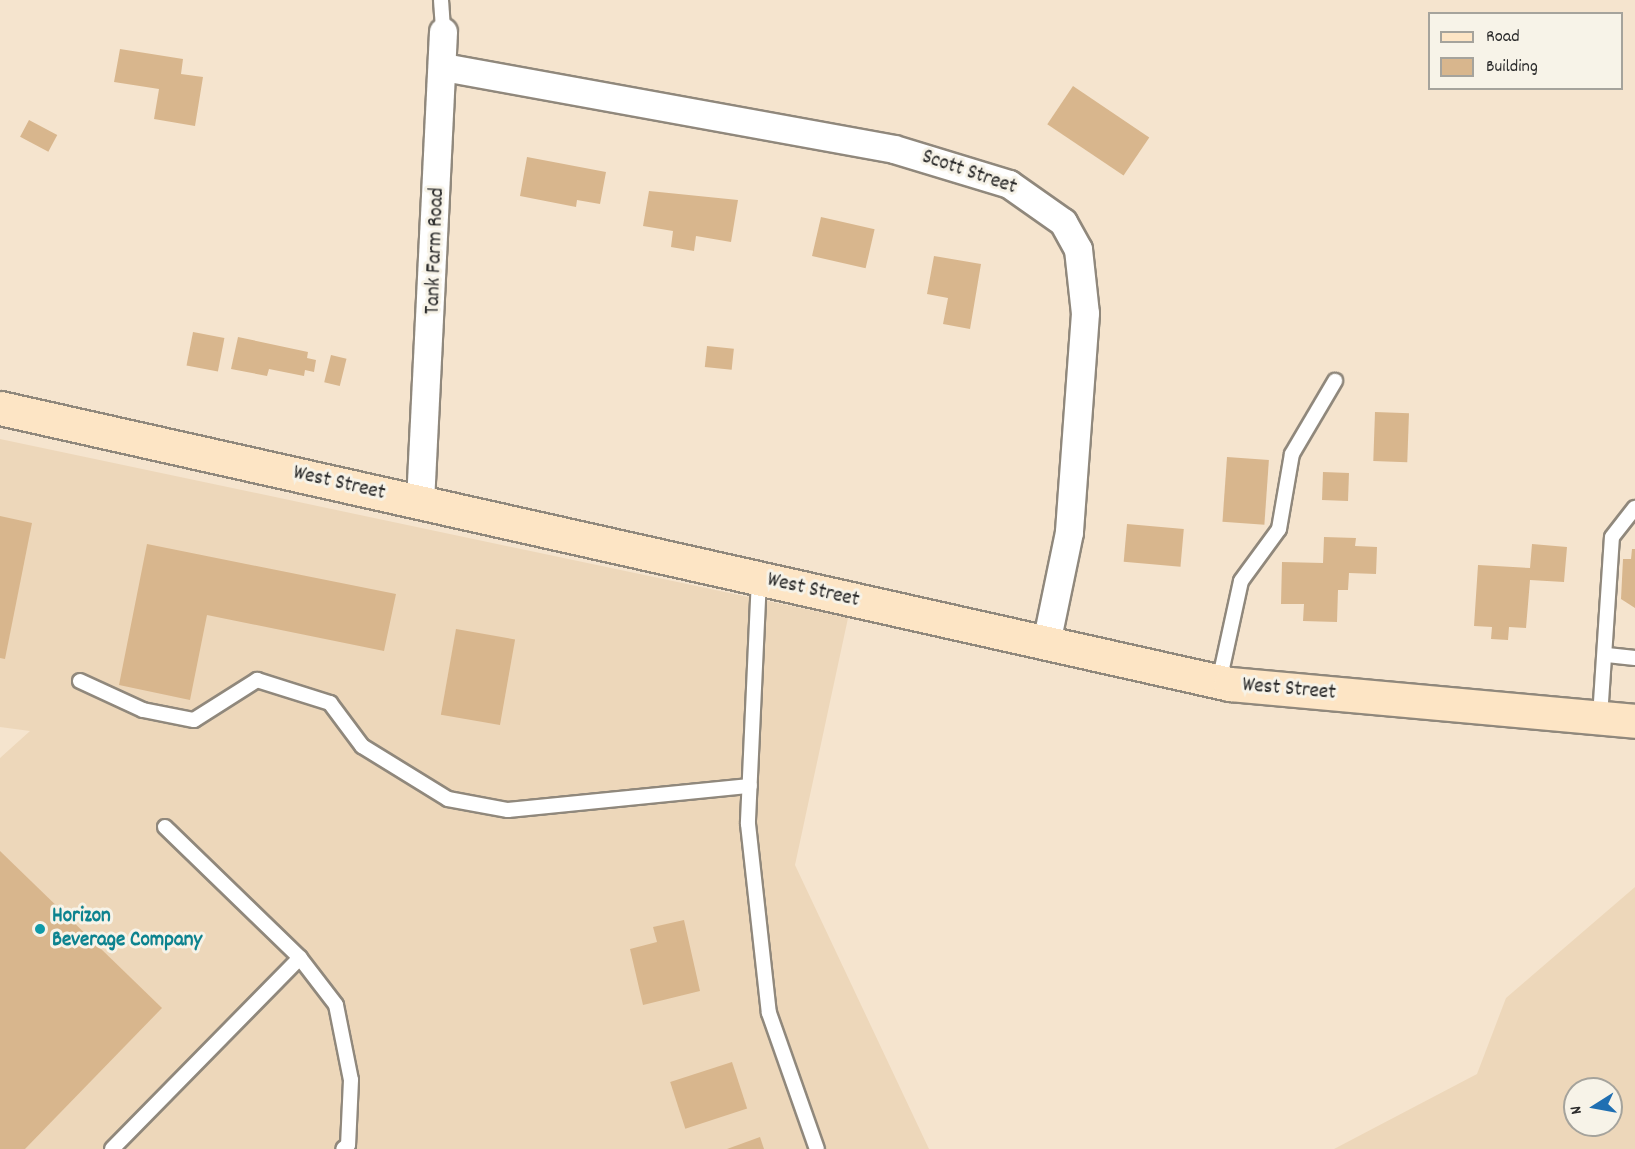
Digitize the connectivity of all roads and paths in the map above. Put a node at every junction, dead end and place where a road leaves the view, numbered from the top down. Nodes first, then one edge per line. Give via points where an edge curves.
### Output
1 (441, 0) edge
2 (443, 32) joint
3 (443, 67) junction
4 (1335, 381) dead end
5 (0, 408) edge
6 (420, 502) junction
7 (1635, 508) edge
8 (759, 579) junction
9 (1046, 643) junction
10 (1607, 655) junction
11 (1635, 658) edge
12 (80, 681) dead end
13 (1219, 682) junction
14 (1599, 718) junction
15 (1635, 721) edge
16 (750, 786) junction
17 (165, 827) dead end
18 (300, 958) junction
19 (112, 1149) edge
20 (343, 1149) edge
21 (817, 1149) edge

1 - 2 lane, Tank Farm Road
2 - 3 street, Tank Farm Road
3 - 6 street, Tank Farm Road
3 - 9 street, Scott Street via 894,149 1009,184 1063,222 1078,249 1086,313 1069,532
4 - 13 lane via 1292,454 1279,529 1241,581
5 - 6 main road, West Street
6 - 8 main road, West Street
7 - 10 lane via 1612,537
8 - 9 main road, West Street
8 - 16 lane
9 - 13 main road, West Street
10 - 11 lane
10 - 14 lane
12 - 16 lane via 143,710 194,720 257,680 330,703 362,746 448,799 508,810
13 - 14 main road, West Street
14 - 15 main road, West Street
16 - 21 lane via 748,824 769,1013
17 - 18 lane
18 - 19 lane
18 - 20 lane via 336,1005 351,1080 348,1145

